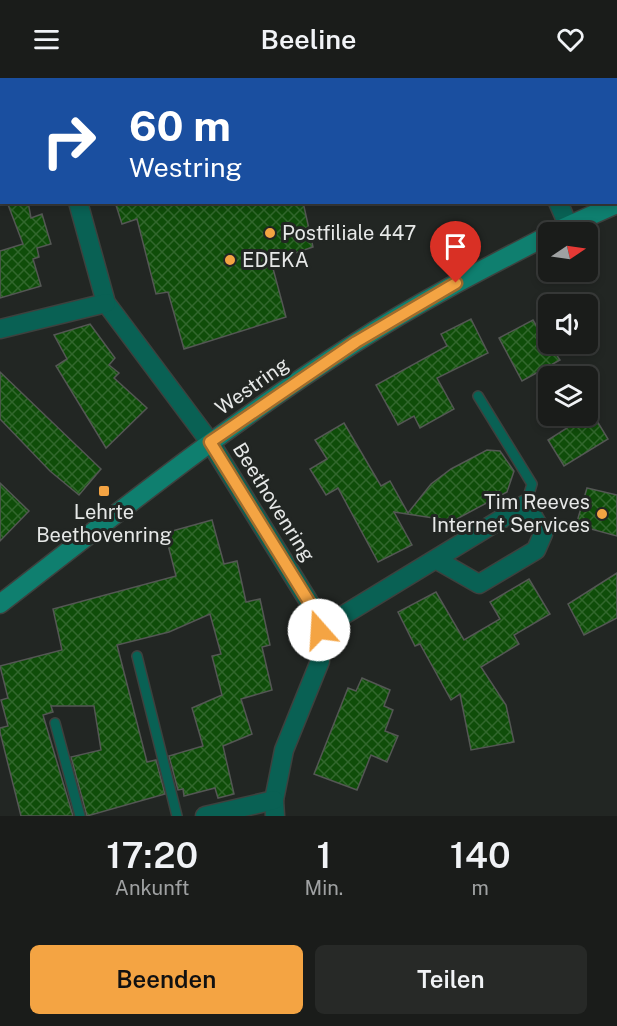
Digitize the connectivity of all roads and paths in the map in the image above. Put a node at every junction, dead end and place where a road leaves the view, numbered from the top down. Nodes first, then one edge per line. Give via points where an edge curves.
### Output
1 (79, 204) edge
2 (558, 204) edge
3 (617, 204) edge
4 (560, 222) edge
5 (577, 222) edge
6 (538, 241) edge
7 (106, 303) junction
8 (0, 330) edge
9 (477, 396) dead end
10 (210, 442) junction
11 (526, 504) junction
12 (437, 560) junction
13 (0, 604) edge
14 (319, 630) junction
15 (137, 656) dead end
16 (55, 723) dead end
17 (274, 808) edge
18 (80, 816) edge
19 (177, 816) edge
20 (205, 816) edge

1 - 7 street, Beethovenring
2 - 4 street
3 - 5 street
6 - 10 street, Westring via 356,342
7 - 8 street
7 - 10 street, Beethovenring
9 - 11 lane via 532,484
10 - 13 street, Westring
10 - 14 street, Beethovenring via 314,610
11 - 12 street
11 - 12 street via 543,534 536,550 479,584
12 - 14 street
14 - 17 street, Beethovenring via 320,661 284,750
15 - 19 lane
16 - 18 lane
17 - 20 street

